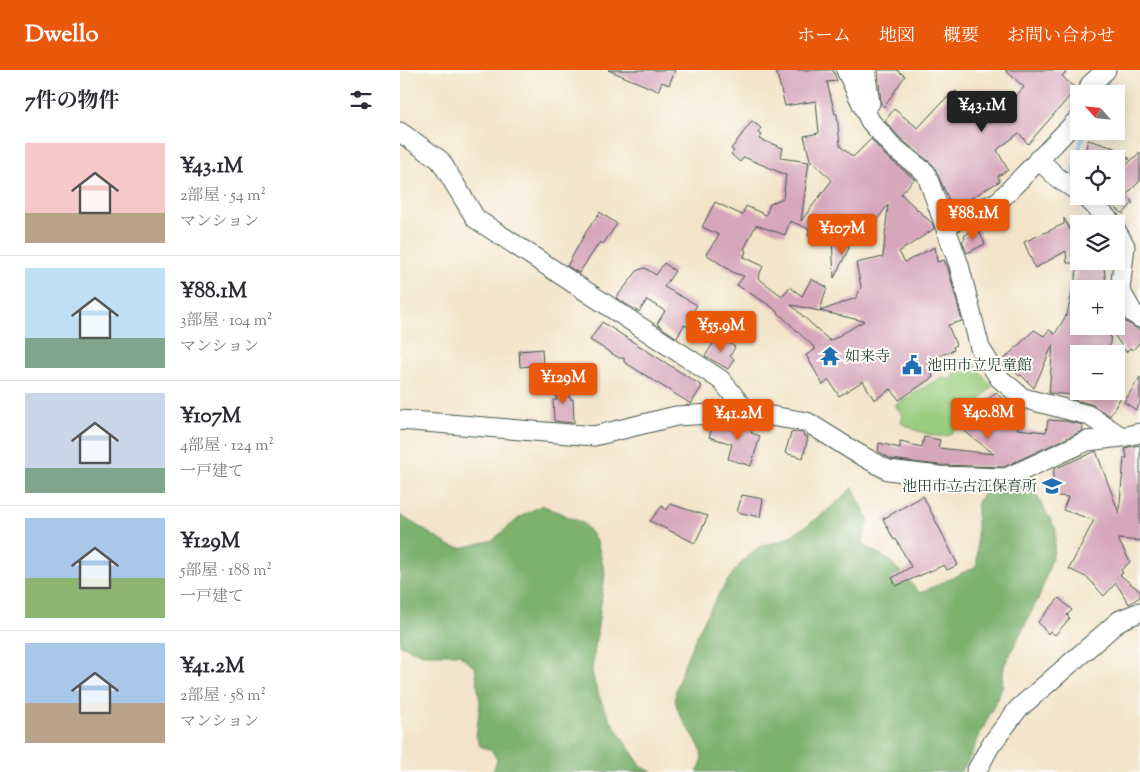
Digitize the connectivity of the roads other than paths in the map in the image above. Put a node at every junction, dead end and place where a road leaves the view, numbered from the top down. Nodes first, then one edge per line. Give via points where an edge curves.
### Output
1 (846, 70) edge
2 (865, 70) edge
3 (1106, 70) edge
4 (1090, 85) edge
5 (870, 121) junction
6 (1070, 127) edge
7 (400, 132) edge
8 (1038, 159) junction
9 (1070, 186) edge
10 (1094, 205) edge
11 (1104, 215) edge
12 (945, 226) junction
13 (1122, 270) edge
14 (1140, 318) edge
15 (747, 412) junction
16 (400, 420) edge
17 (1131, 435) edge
18 (1140, 612) edge
19 (976, 772) edge

1 - 5 street
2 - 5 street via 872,113
3 - 4 street
5 - 12 street via 893,146 926,173
6 - 8 street
7 - 15 street via 440,160 476,219 721,380
8 - 9 street
8 - 12 street via 999,201
10 - 11 street
12 - 17 street via 959,265 980,348 999,378 1024,398 1088,416
13 - 14 street via 1120,290 1133,313
15 - 16 street via 676,416 594,436
15 - 17 street via 807,422 888,470 938,476 1006,478 1087,441
18 - 19 street via 1120,620 1018,709 990,746

